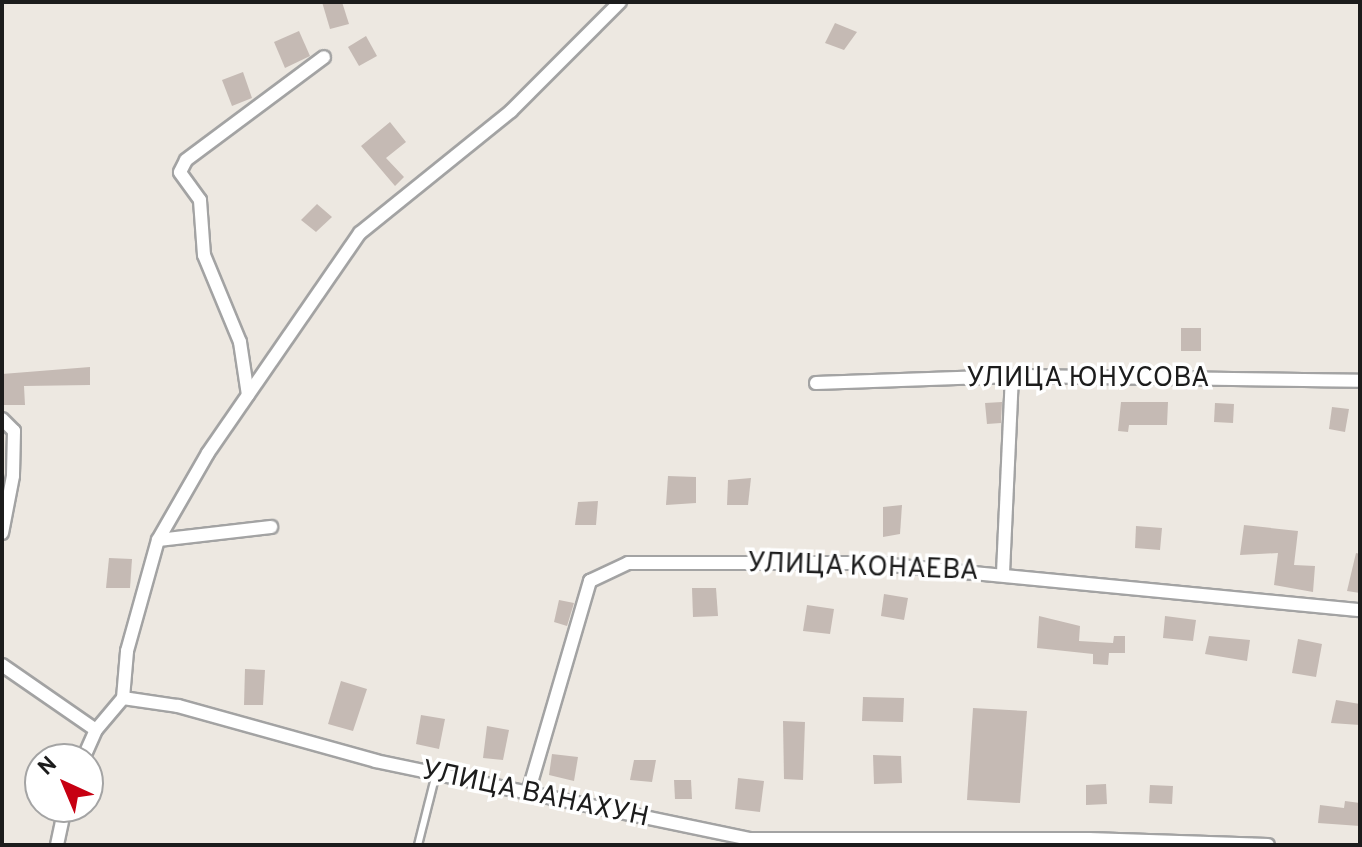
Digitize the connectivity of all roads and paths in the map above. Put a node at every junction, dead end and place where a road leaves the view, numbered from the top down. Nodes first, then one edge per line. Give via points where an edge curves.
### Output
1 (620, 2) edge
2 (324, 57) dead end
3 (1012, 377) junction
4 (1360, 381) edge
5 (816, 383) dead end
6 (248, 395) junction
7 (2, 419) edge
8 (271, 527) dead end
9 (2, 533) edge
10 (158, 540) junction
11 (1003, 573) junction
12 (1360, 610) edge
13 (2, 665) edge
14 (123, 698) junction
15 (96, 730) junction
16 (90, 743) edge
17 (436, 774) junction
18 (528, 793) junction
19 (62, 823) edge
20 (57, 845) edge
21 (418, 845) edge
22 (1268, 845) edge

1 - 6 street via 511,111 360,233
2 - 6 street via 186,160 180,172 200,200 204,255 240,342
3 - 4 street, УЛИЦА ЮНУСОВА
3 - 5 street, УЛИЦА ЮНУСОВА
3 - 11 street
6 - 10 street
7 - 9 street via 14,431 13,476
8 - 10 street
10 - 14 street via 127,651
11 - 12 street, УЛИЦА КОНАЕВА
11 - 18 street, УЛИЦА КОНАЕВА via 870,563 628,563 590,581
13 - 15 street
14 - 15 street
14 - 17 street, УЛИЦА ВАНАХУН via 178,706
15 - 16 street
17 - 18 street, УЛИЦА ВАНАХУН
17 - 21 lane
18 - 22 street, УЛИЦА ВАНАХУН via 748,839
19 - 20 street

